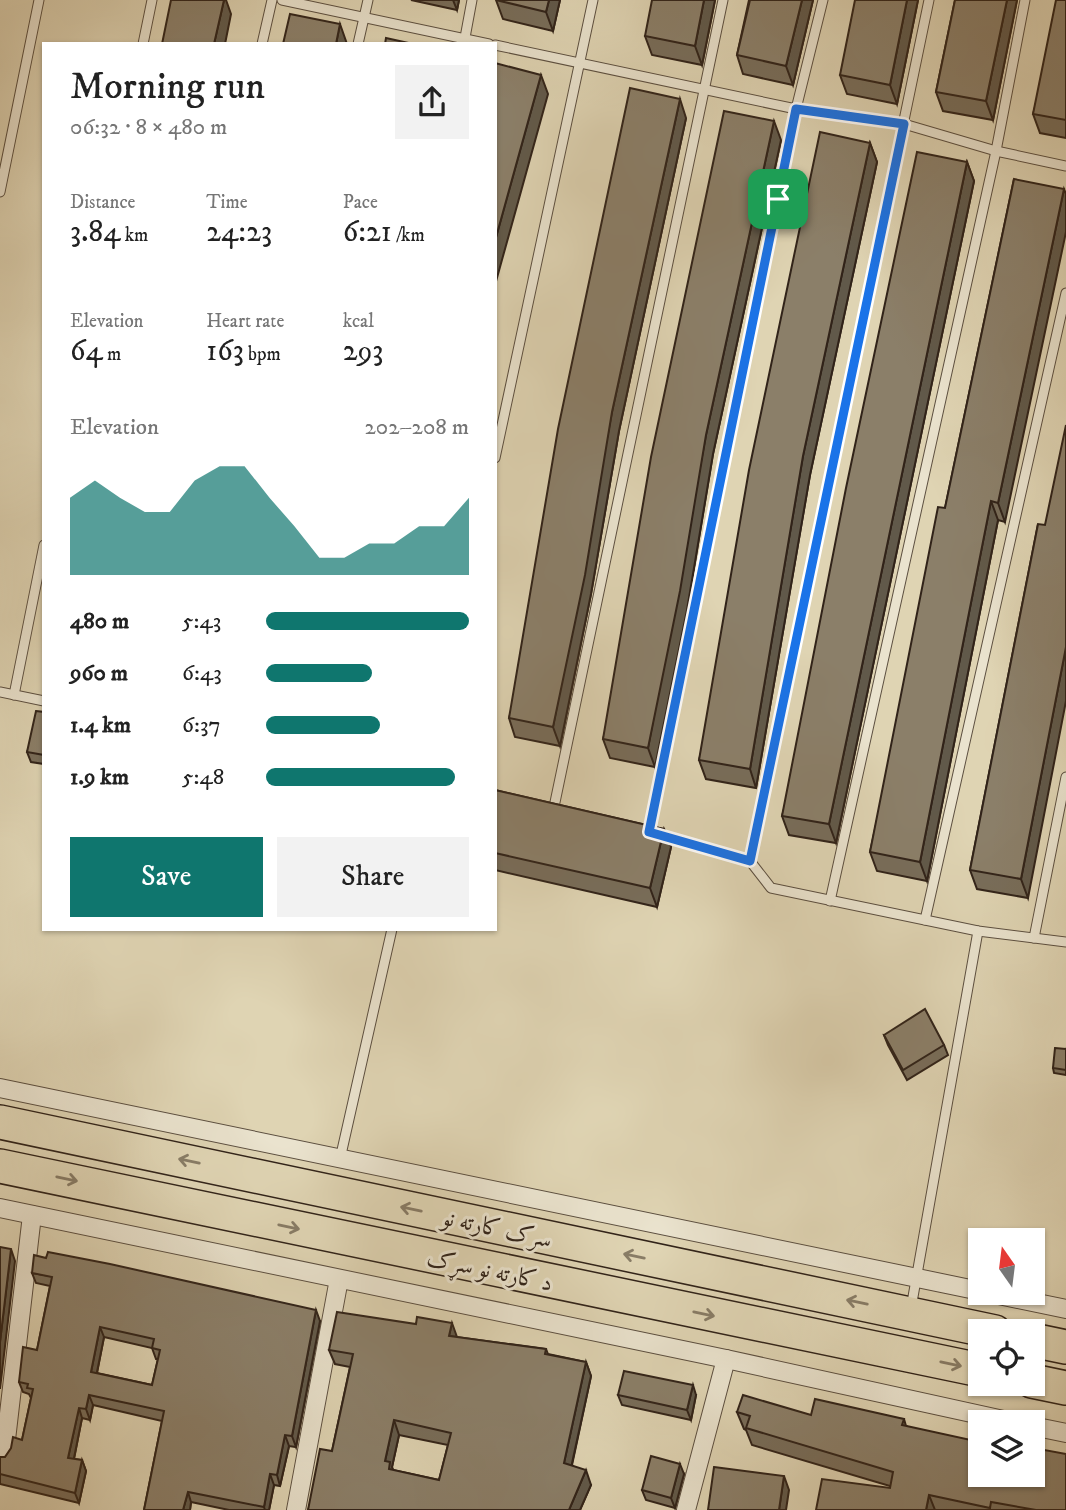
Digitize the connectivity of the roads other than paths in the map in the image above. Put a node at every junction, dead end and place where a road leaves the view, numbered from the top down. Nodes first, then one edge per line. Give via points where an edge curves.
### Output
1 (39, 0) edge
2 (152, 0) edge
3 (272, 0) edge
4 (282, 0) edge
5 (368, 0) edge
6 (472, 0) edge
7 (593, 0) edge
8 (723, 0) edge
9 (823, 0) edge
10 (929, 0) edge
11 (1025, 0) edge
12 (364, 17) junction
13 (464, 41) edge
14 (143, 42) edge
15 (262, 42) edge
16 (358, 42) edge
17 (497, 45) edge
18 (580, 63) junction
19 (704, 89) junction
20 (796, 109) junction
21 (904, 124) junction
22 (996, 151) junction
23 (1066, 166) edge
24 (0, 192) edge
25 (1066, 293) edge
26 (497, 449) edge
27 (42, 555) edge
28 (0, 692) edge
29 (14, 695) junction
30 (42, 701) edge
31 (1066, 777) edge
32 (543, 804) edge
33 (554, 807) junction
34 (568, 810) edge
35 (635, 828) edge
36 (649, 832) junction
37 (750, 861) junction
38 (830, 901) junction
39 (925, 920) junction
40 (392, 931) edge
41 (978, 931) junction
42 (1034, 938) junction
43 (1066, 942) edge
44 (0, 1088) edge
45 (0, 1122) edge
46 (340, 1159) junction
47 (0, 1166) edge
48 (0, 1208) edge
49 (32, 1215) junction
50 (915, 1278) junction
51 (339, 1279) junction
52 (968, 1289) edge
53 (1045, 1305) edge
54 (1066, 1309) edge
55 (968, 1333) edge
56 (908, 1334) junction
57 (1045, 1343) edge
58 (1066, 1347) edge
59 (726, 1359) junction
60 (968, 1364) edge
61 (1045, 1384) edge
62 (1066, 1388) edge
63 (968, 1412) edge
64 (1045, 1429) edge
65 (1066, 1433) edge
66 (4, 1457) edge
67 (296, 1510) edge
68 (687, 1510) edge

1 - 24 lane
2 - 14 lane
3 - 15 lane
4 - 12 lane
5 - 12 lane
6 - 13 lane
7 - 18 lane
8 - 19 lane
9 - 20 lane
10 - 21 lane
11 - 22 lane
12 - 13 lane
12 - 16 lane
17 - 18 lane
18 - 19 lane
18 - 26 lane
19 - 20 lane
19 - 33 lane
20 - 21 lane
20 - 36 lane
21 - 22 lane
21 - 37 lane
22 - 23 lane
22 - 38 lane
25 - 39 lane
27 - 29 lane
28 - 29 lane
29 - 30 lane
31 - 42 lane
32 - 33 lane
33 - 34 lane
35 - 36 lane
36 - 37 lane
37 - 38 lane via 771,888
38 - 39 lane
39 - 41 lane
40 - 46 lane
41 - 42 lane
41 - 50 lane
42 - 43 lane
44 - 46 street
56 -> 45 highway, سرک کارته نو
46 - 50 street
47 -> 56 highway, د کارته نو سړک
48 - 49 street
49 - 51 street
49 - 66 street
50 - 52 street
50 - 56 lane
51 - 59 street
51 - 67 street
53 - 54 street
55 - 56 highway, سرک کارته نو
56 -> 60 highway, د کارته نو سړک
57 - 58 highway
59 - 63 street
59 - 68 street
61 - 62 highway
64 - 65 street

